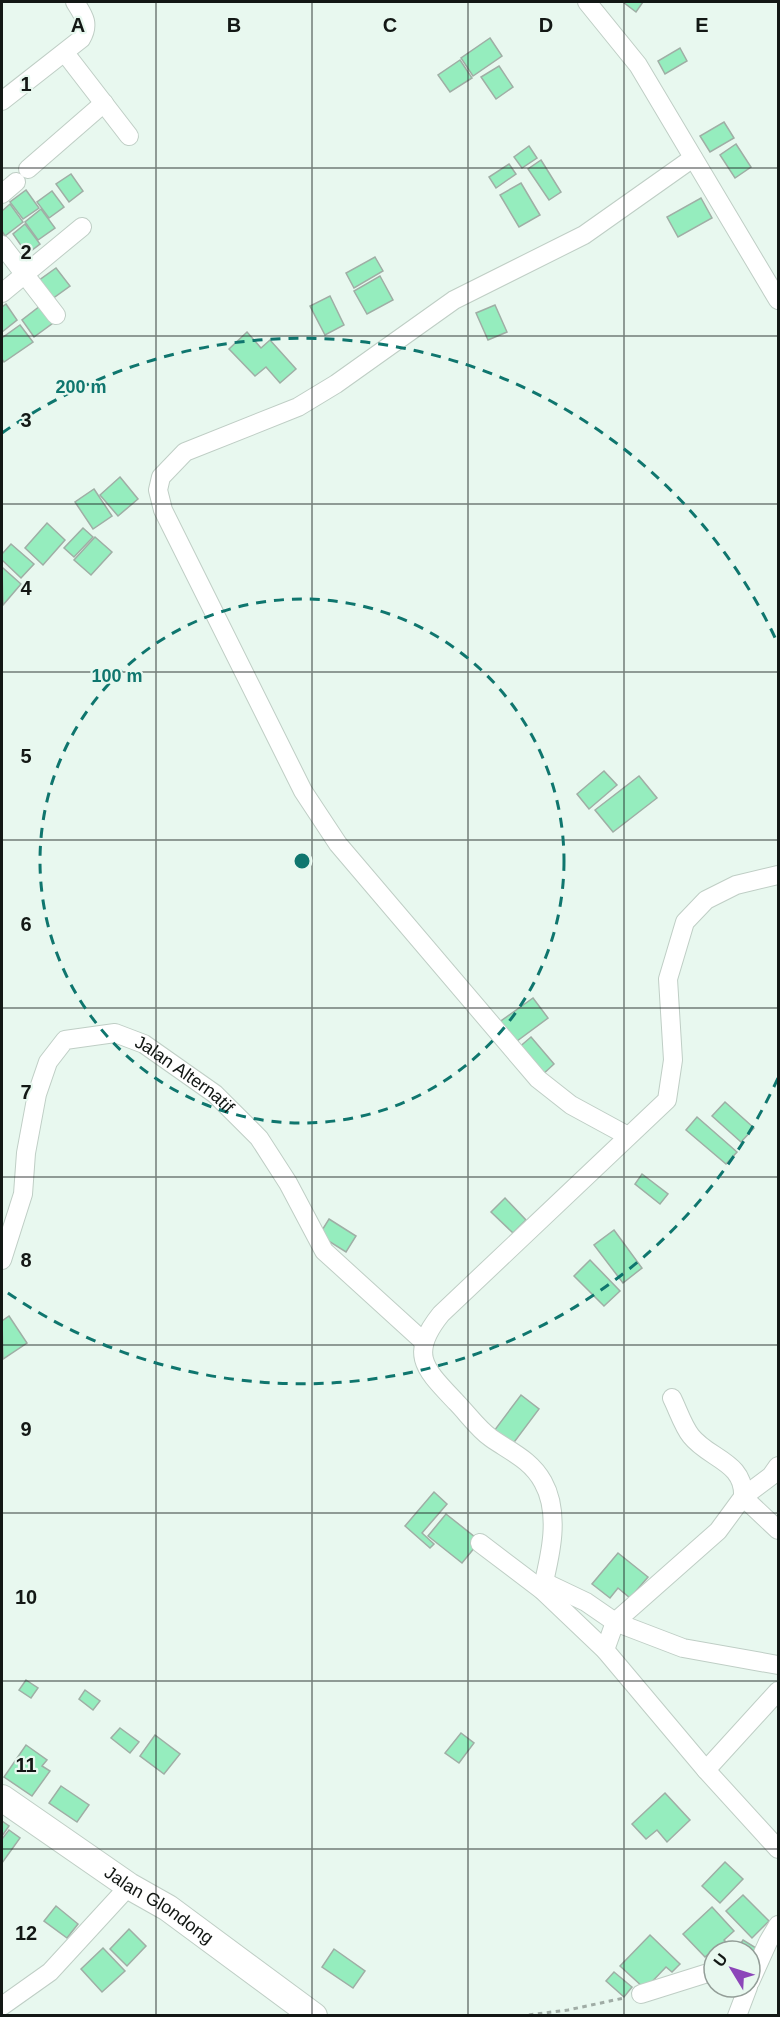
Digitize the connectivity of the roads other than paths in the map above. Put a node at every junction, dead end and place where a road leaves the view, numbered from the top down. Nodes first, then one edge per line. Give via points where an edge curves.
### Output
1 (75, 2) edge
2 (587, 2) edge
3 (65, 53) junction
4 (2, 101) edge
5 (104, 103) junction
6 (129, 136) dead end
7 (693, 158) junction
8 (2, 194) edge
9 (82, 227) dead end
10 (2, 245) edge
11 (24, 275) junction
12 (2, 293) edge
13 (778, 300) edge
14 (56, 315) dead end
15 (778, 875) edge
16 (628, 1136) junction
17 (2, 1260) edge
18 (424, 1342) junction
19 (672, 1398) dead end
20 (778, 1466) edge
21 (743, 1497) junction
22 (778, 1530) edge
23 (480, 1543) dead end
24 (543, 1586) junction
25 (615, 1622) junction
26 (605, 1650) junction
27 (778, 1665) edge
28 (778, 1691) edge
29 (706, 1770) junction
30 (2, 1798) edge
31 (778, 1849) edge
32 (129, 1886) junction
33 (778, 1925) edge
34 (762, 1954) edge
35 (702, 1975) edge
36 (641, 1994) road end
37 (742, 1999) edge
38 (2, 2006) edge
39 (314, 2016) edge
40 (737, 2016) edge

1 - 3 street via 86,30
2 - 7 street via 638,65
3 - 4 street
3 - 5 street
5 - 6 street
5 - 8 street
7 - 13 street
7 - 16 street via 584,235 454,300 298,407 185,452 161,477 158,490 163,510 303,791 338,844 538,1079 571,1105
9 - 11 street
10 - 11 street
11 - 12 street
11 - 14 street
15 - 16 street via 736,885 706,900 685,922 668,979 673,1060 667,1100
16 - 18 street via 441,1314
17 - 18 street, Jalan Alternatif via 23,1194 31,1124 48,1062 65,1040 115,1033 144,1044 215,1094 259,1138 324,1251
18 - 24 street via 422,1357 427,1371 490,1437 531,1464 544,1484 552,1541
19 - 21 street via 691,1436 738,1472 744,1484
20 - 21 street
21 - 22 street
21 - 25 street via 718,1531
23 - 24 street
24 - 25 street via 578,1597
24 - 26 street
25 - 26 street
25 - 27 street via 683,1648
26 - 29 street
28 - 29 street
29 - 31 street
30 - 32 main road, Jalan Glondong
32 - 38 street via 50,1972
32 - 39 main road, Jalan Glondong via 168,1908
33 - 34 street
35 - 36 street
37 - 40 street

